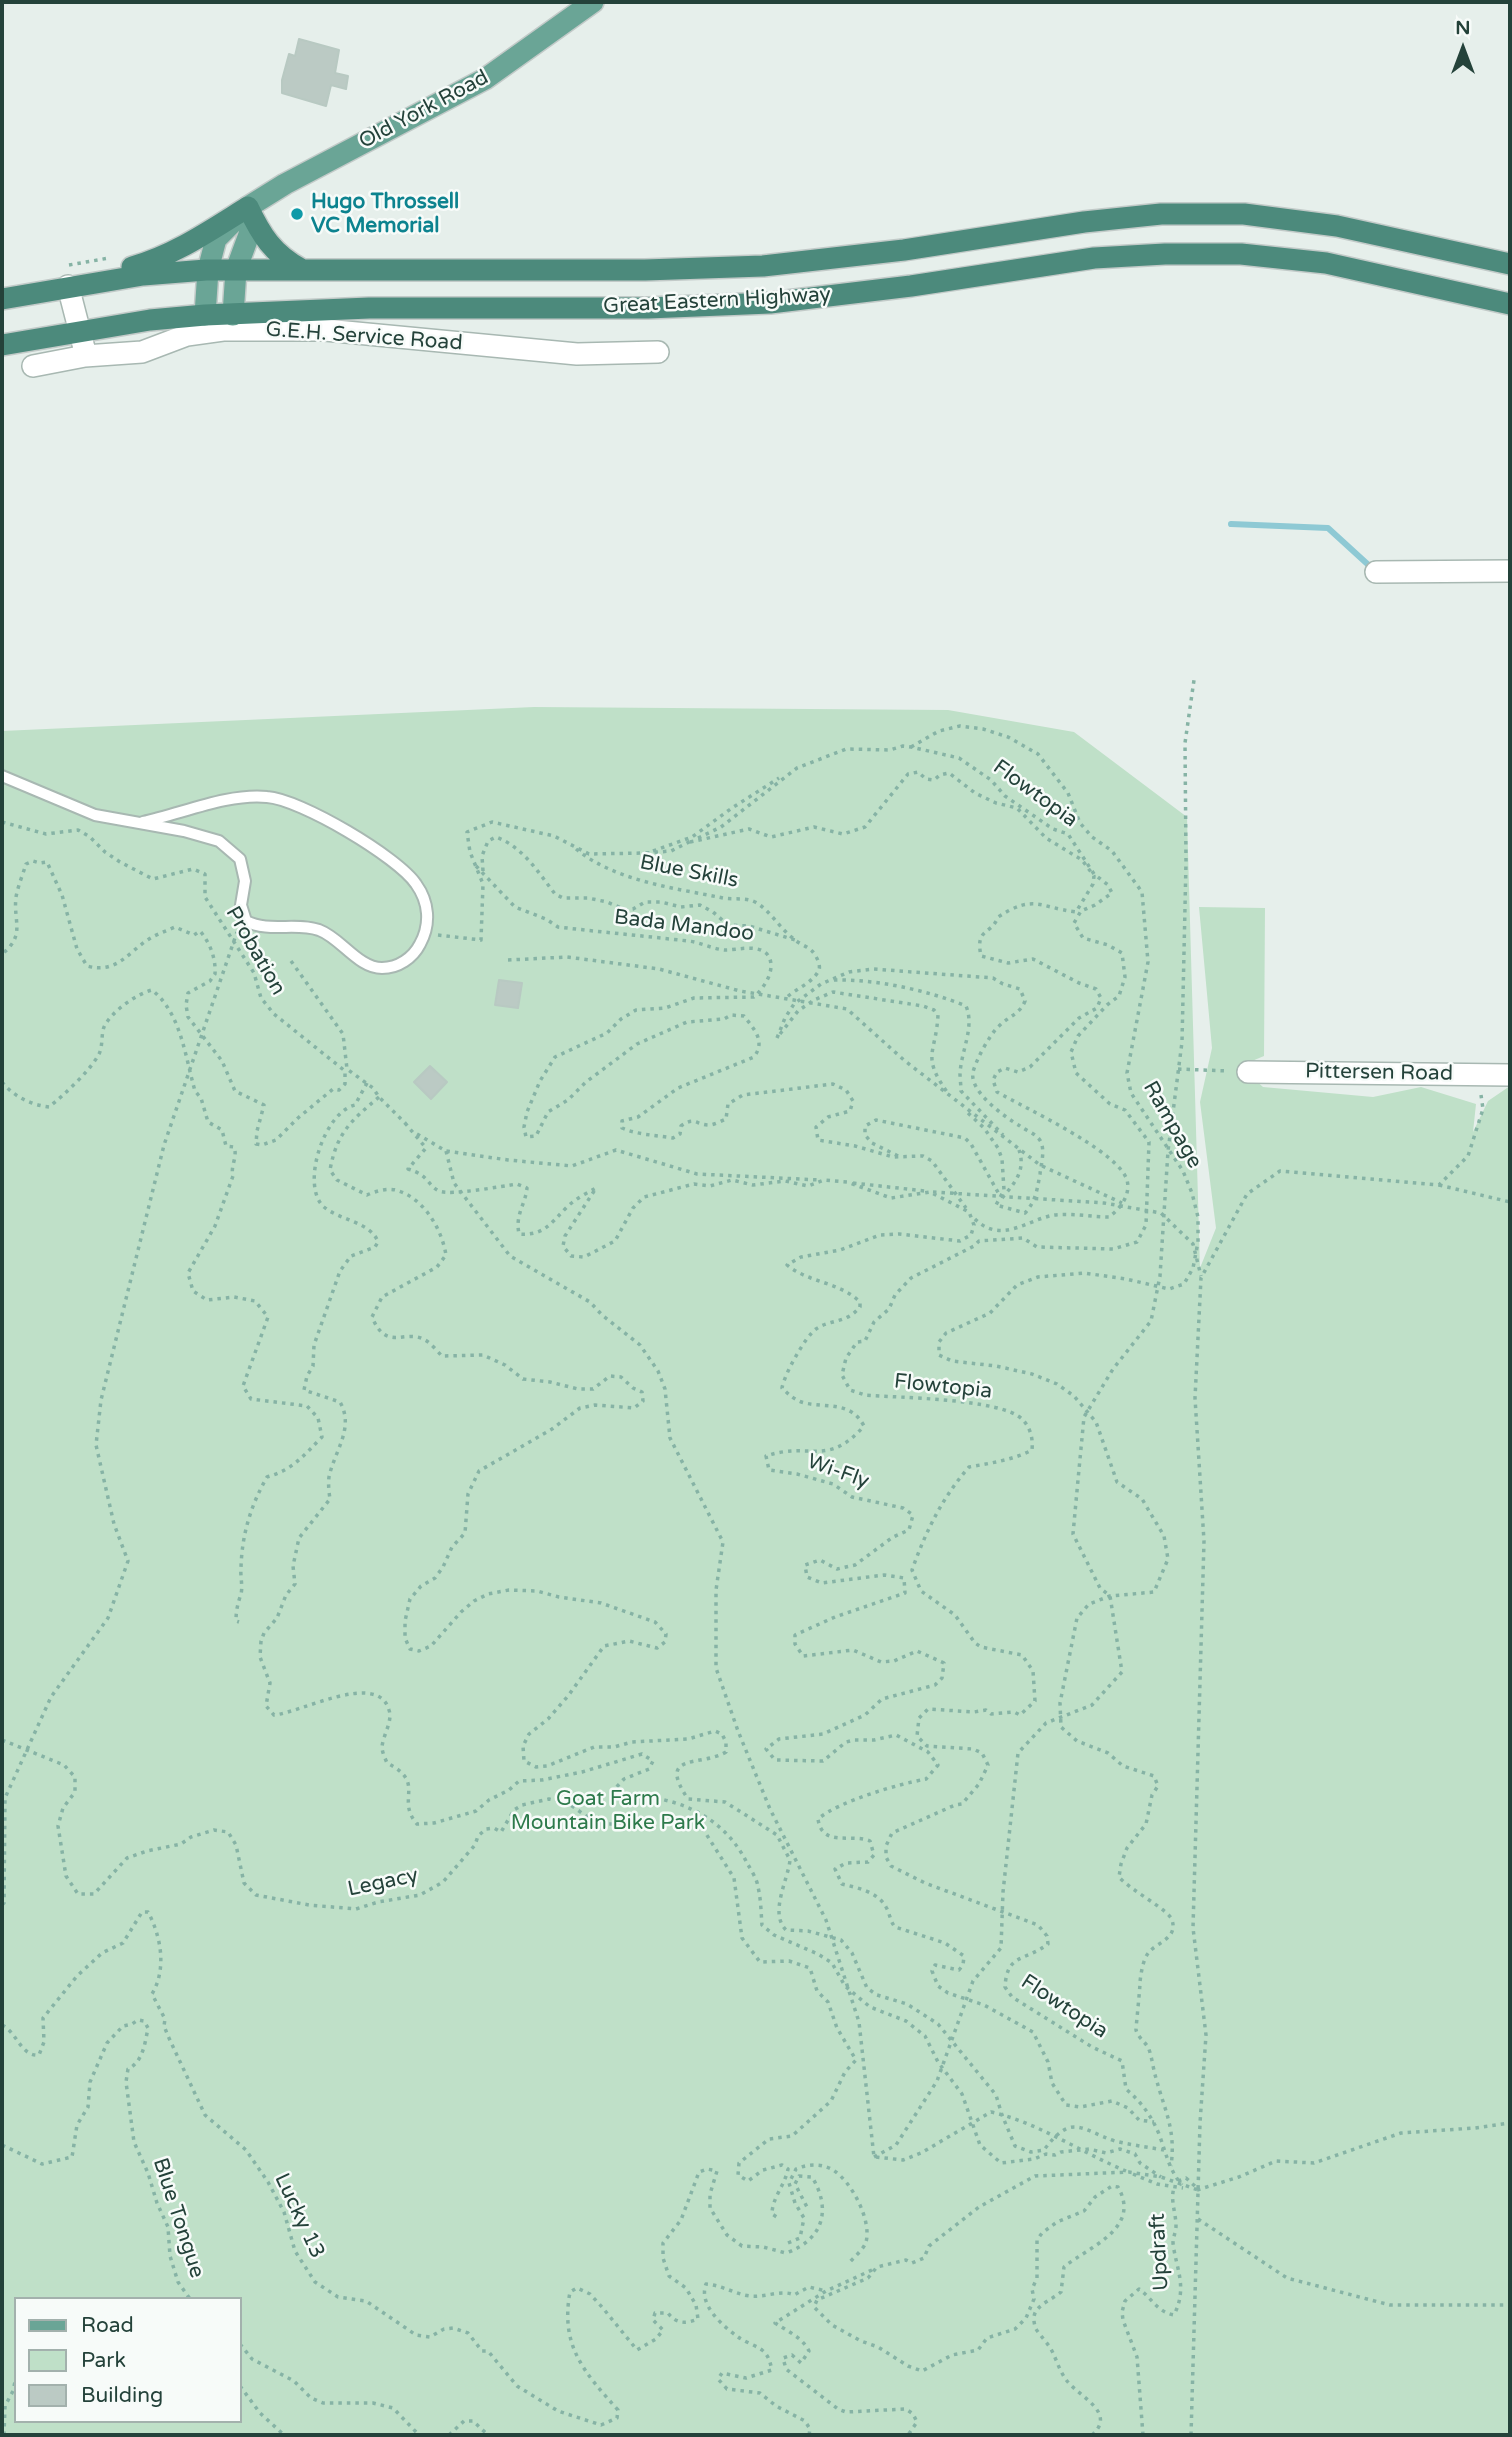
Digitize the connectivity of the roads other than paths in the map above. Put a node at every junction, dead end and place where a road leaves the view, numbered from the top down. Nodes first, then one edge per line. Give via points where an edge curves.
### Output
1 (593, 2) edge
2 (248, 207) junction
3 (1510, 264) edge
4 (301, 269) junction
5 (208, 270) junction
6 (236, 270) junction
7 (66, 276) junction
8 (91, 282) junction
9 (2, 299) edge
10 (1510, 304) edge
11 (205, 315) junction
12 (233, 315) junction
13 (81, 331) junction
14 (2, 345) edge
15 (657, 352) dead end
16 (85, 356) junction
17 (33, 366) dead end
18 (1510, 571) edge
19 (1376, 572) dead end
20 (2, 776) edge
21 (143, 822) junction
22 (1248, 1072) road end
23 (1510, 1075) edge

1 - 2 main road, Old York Road via 485,79
2 - 4 highway via 281,259
2 - 5 main road, Old York Road via 216,239
2 - 6 main road via 250,232
2 - 8 highway via 158,260
3 - 4 highway, Great Eastern Highway via 1337,226 1244,214 1161,214 763,266
4 - 6 highway, Great Eastern Highway
5 - 6 highway, Great Eastern Highway
5 - 8 highway, Great Eastern Highway
5 - 11 main road, Old York Road
6 - 12 main road
7 - 8 highway, Great Eastern Highway
7 - 9 highway, Great Eastern Highway
7 - 13 street
10 - 12 highway, Great Eastern Highway via 1326,263 1241,254 1165,254 1094,258 770,303 369,308
11 - 12 highway, Great Eastern Highway
11 - 13 highway, Great Eastern Highway
13 - 14 highway, Great Eastern Highway
13 - 16 street
15 - 16 street, G.E.H. Service Road via 577,354 325,330 223,330 187,335 142,352
16 - 17 street, G.E.H. Service Road
18 - 19 street
20 - 21 lane via 95,815
21 - 21 lane via 244,797 286,800 328,820 397,865 424,898 426,933 406,961 379,968 327,933 257,926 246,921 240,859 219,841
22 - 23 street, Pittersen Road

